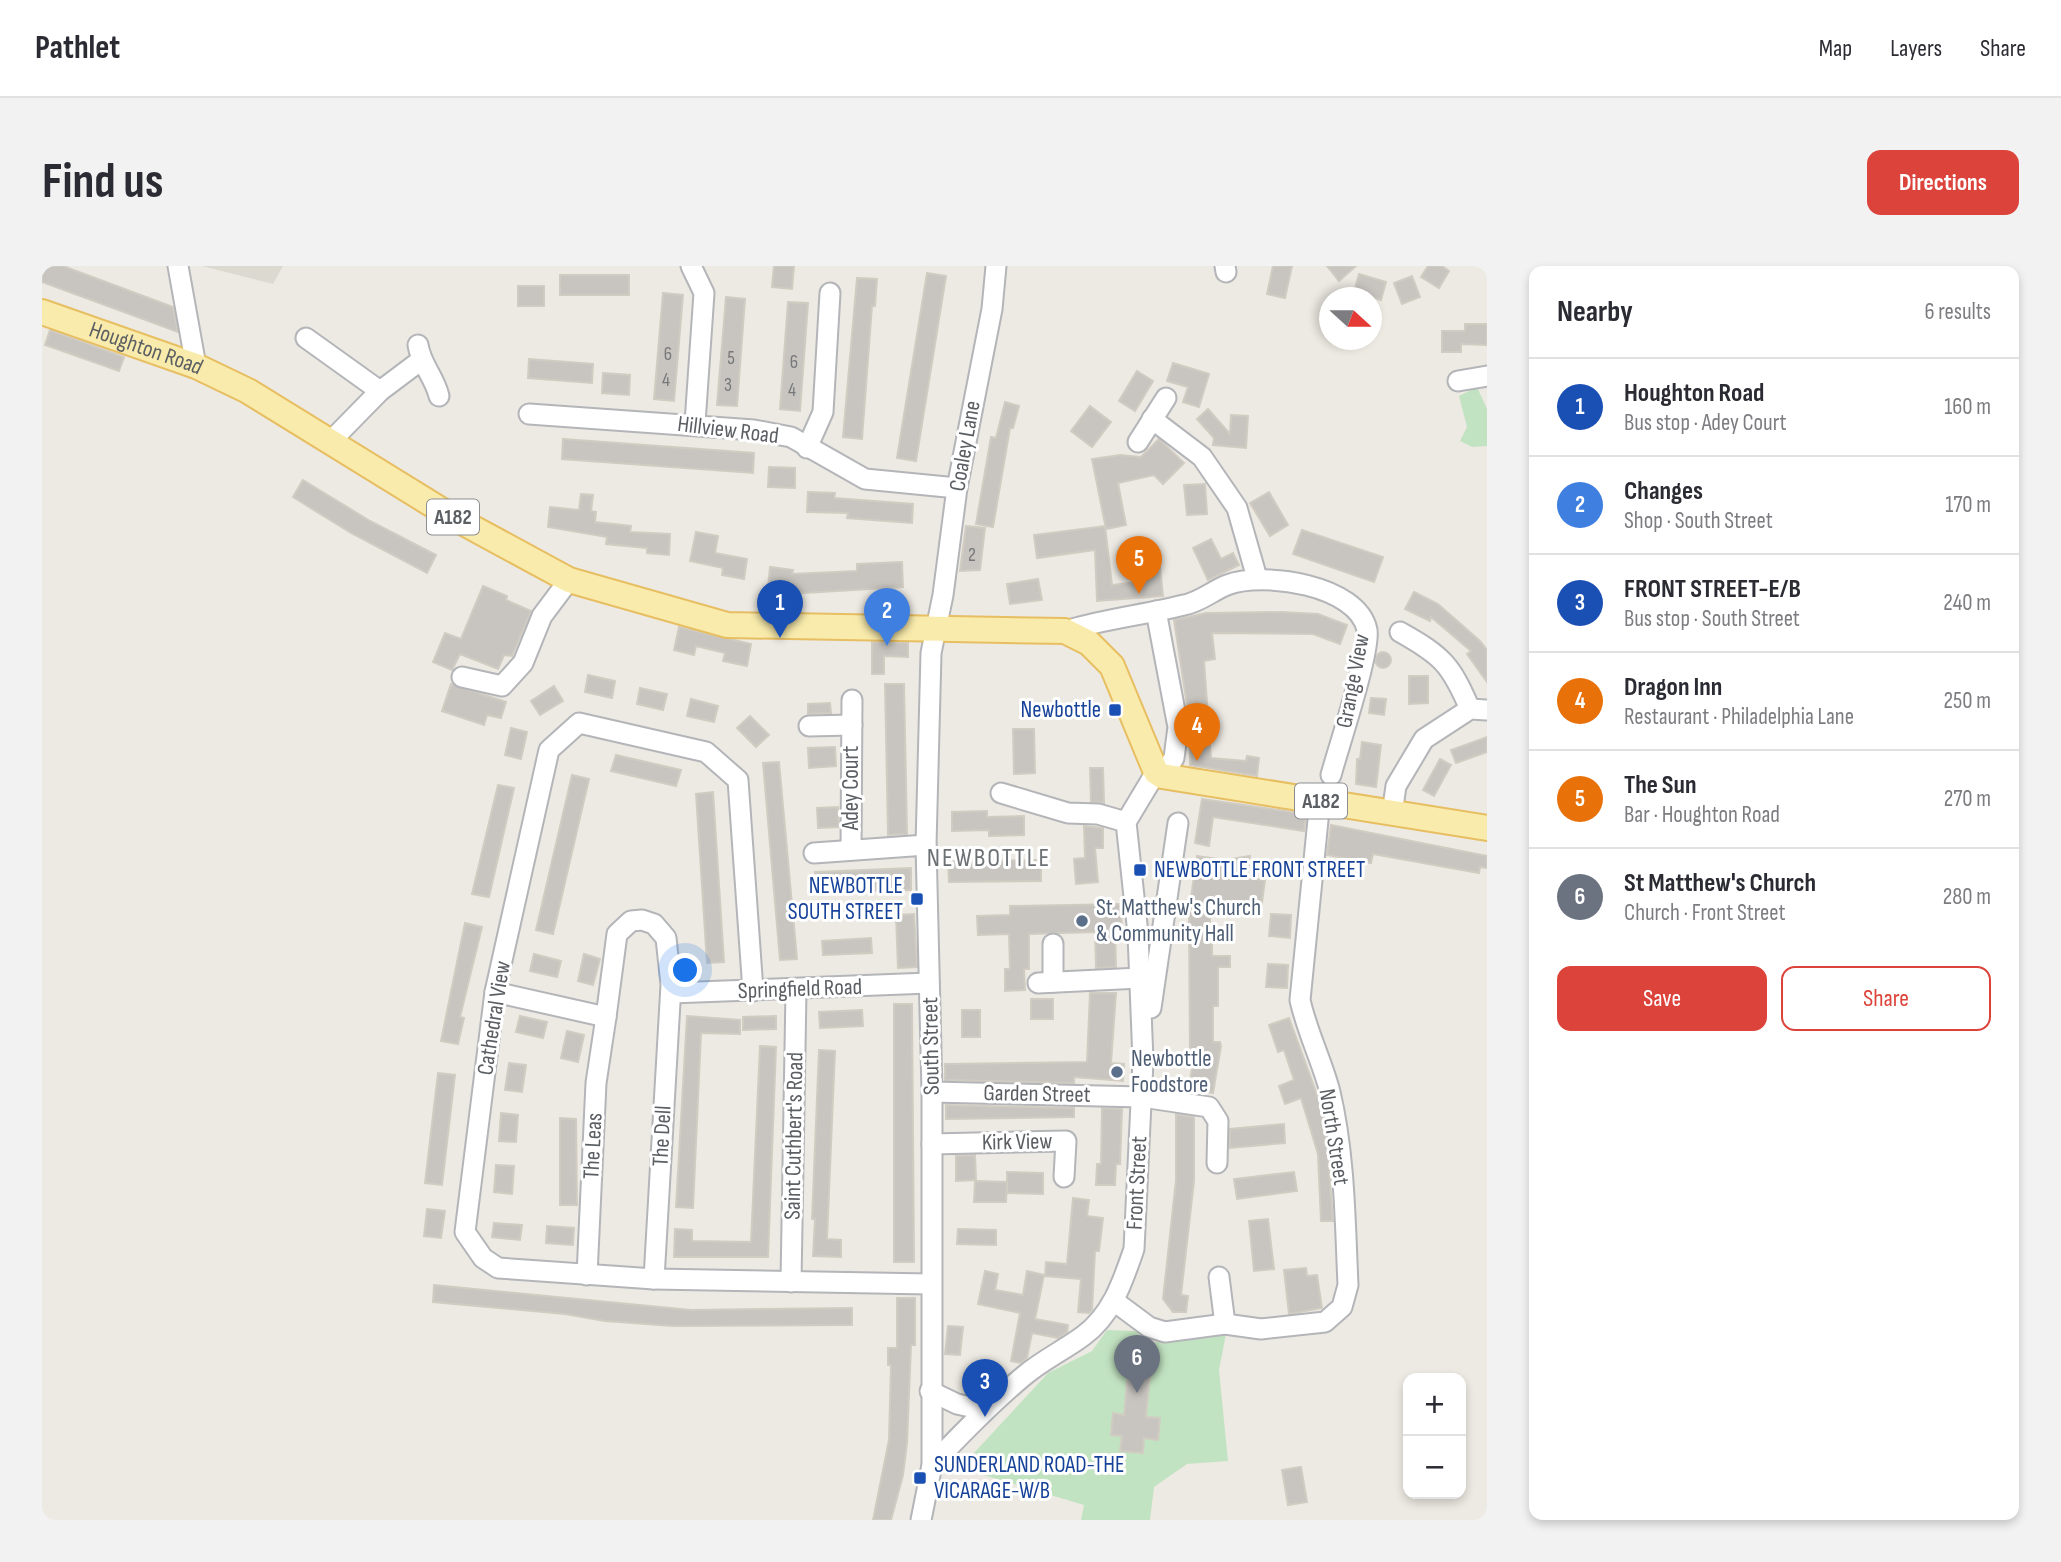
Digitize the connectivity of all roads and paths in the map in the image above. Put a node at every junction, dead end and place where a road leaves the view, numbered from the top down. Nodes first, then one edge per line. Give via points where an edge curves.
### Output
1 (178, 266) edge
2 (691, 266) edge
3 (996, 266) edge
4 (830, 293) dead end
5 (42, 312) edge
6 (306, 338) dead end
7 (196, 366) junction
8 (1487, 376) edge
9 (1458, 381) dead end
10 (380, 391) junction
11 (439, 396) dead end
12 (1166, 398) dead end
13 (529, 414) dead end
14 (1152, 419) junction
15 (695, 423) junction
16 (330, 442) junction
17 (1138, 442) dead end
18 (807, 448) junction
19 (957, 488) junction
20 (1257, 578) junction
21 (569, 580) junction
22 (1156, 611) junction
23 (936, 627) junction
24 (1065, 631) junction
25 (1400, 632) dead end
26 (462, 677) dead end
27 (852, 700) dead end
28 (1479, 710) edge
29 (852, 725) junction
30 (809, 726) dead end
31 (1159, 774) junction
32 (1331, 775) dead end
33 (1001, 793) dead end
34 (1320, 800) junction
35 (1392, 814) junction
36 (1126, 822) junction
37 (1178, 823) dead end
38 (1487, 828) edge
39 (926, 845) junction
40 (851, 850) junction
41 (814, 853) dead end
42 (1053, 944) dead end
43 (1140, 978) junction
44 (929, 983) junction
45 (796, 990) junction
46 (753, 991) junction
47 (495, 992) junction
48 (671, 993) junction
49 (606, 1017) junction
50 (1143, 1061) junction
51 (932, 1092) junction
52 (1142, 1097) junction
53 (932, 1144) junction
54 (1217, 1163) dead end
55 (1064, 1177) dead end
56 (587, 1275) junction
57 (1219, 1277) dead end
58 (654, 1279) junction
59 (791, 1282) junction
60 (930, 1284) junction
61 (1114, 1301) junction
62 (1225, 1324) junction
63 (930, 1391) junction
64 (984, 1410) junction
65 (932, 1465) junction
66 (920, 1520) edge

1 - 7 street
2 - 15 street via 704,293
3 - 19 street, Coaley Lane via 992,309
4 - 18 street via 823,412
5 - 7 main road, Houghton Road / A182
6 - 10 street
7 - 16 main road, Houghton Road / A182 via 248,391
8 - 9 street
10 - 11 street via 419,353
10 - 16 street
12 - 14 street
13 - 15 street, Hillview Road
14 - 17 street
14 - 20 street via 1202,457 1237,508
15 - 18 street, Hillview Road via 791,437
16 - 21 main road, A182 via 449,515
18 - 19 street, Hillview Road via 865,479
19 - 23 street, Coaley Lane
20 - 22 street, Grange View via 1227,584 1200,600
20 - 32 street, Grange View via 1304,584 1330,593 1357,610 1367,631
21 - 23 main road, A182 via 727,625
21 - 26 street via 542,616 523,663 502,686
22 - 24 street
22 - 31 street via 1178,727 1174,758
23 - 24 main road, A182
23 - 39 street, South Street via 931,659
24 - 31 main road, A182 via 1089,643 1112,666
25 - 28 street via 1435,652
27 - 29 street, Adey Court
28 - 35 street via 1424,739 1396,786
29 - 30 street, Adey Court
29 - 40 street, Adey Court
31 - 34 main road, A182
31 - 36 street
33 - 36 street via 1068,813 1107,815
34 - 35 main road, A182
34 - 62 street, North Street via 1300,1000 1338,1133 1348,1286 1342,1307 1325,1322 1261,1329
35 - 38 main road, A182
36 - 43 street, Front Street
37 - 50 street, Front Street
39 - 40 street, Adey Court
39 - 44 street, South Street
40 - 41 street, Adey Court
42 - 43 street via 1045,982
43 - 50 street, Front Street
44 - 45 street, Springfield Road
44 - 51 street, South Street
45 - 46 street, Springfield Road
45 - 59 street, Saint Cuthbert's Road
46 - 47 street, Cathedral View via 738,780 706,752 579,723 549,750
46 - 48 street, Springfield Road
47 - 49 street
47 - 56 street, Cathedral View via 465,1232 482,1258 498,1268
48 - 49 street, The Dell via 666,938 654,924 631,921 617,934
48 - 58 street, The Dell
49 - 56 street, The Leas via 596,1083
50 - 52 street, Front Street
51 - 52 street, Garden Street
51 - 53 street, South Street
52 - 54 street, Garden Street via 1209,1107 1218,1121
52 - 61 street, Front Street via 1134,1249
53 - 55 street, Kirk View via 1066,1141
53 - 60 street, South Street
56 - 58 street, Cathedral View
57 - 62 street
58 - 59 street, Cathedral View
59 - 60 street, Cathedral View
60 - 63 street, South Street
61 - 62 street, North Street via 1149,1327 1165,1332
61 - 64 street, Front Street via 1085,1335 1029,1372
63 - 64 street
63 - 65 street, South Street
64 - 65 street, Front Street
65 - 66 street, South Street

